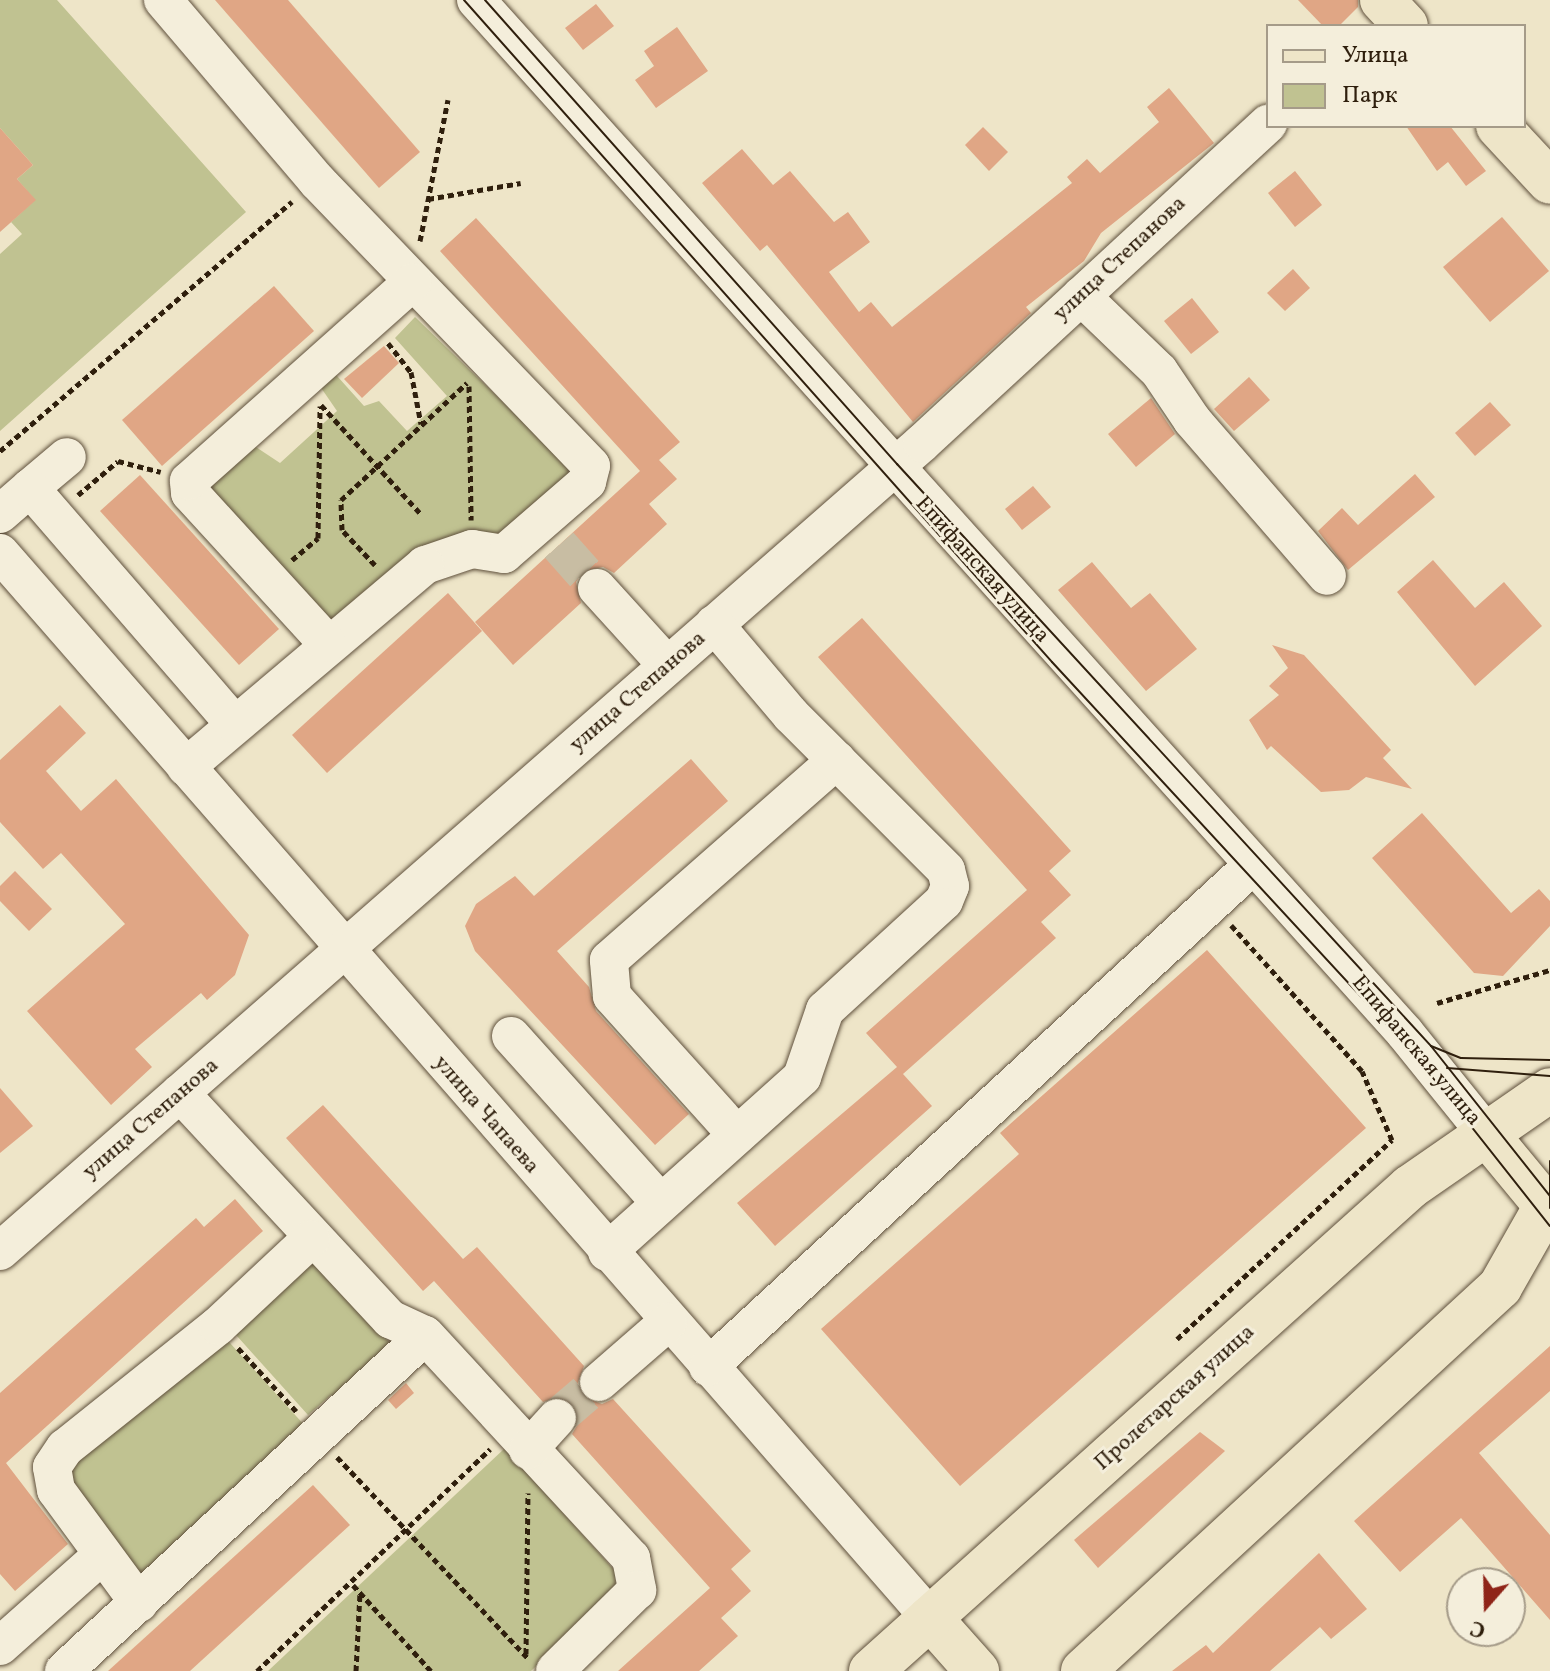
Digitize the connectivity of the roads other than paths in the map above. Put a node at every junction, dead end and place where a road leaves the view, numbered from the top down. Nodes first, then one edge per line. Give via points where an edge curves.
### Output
1 (163, 0) edge
2 (476, 0) edge
3 (1266, 126) edge
4 (1500, 128) edge
5 (1550, 182) edge
6 (412, 282) junction
7 (1081, 296) junction
8 (67, 457) dead end
9 (891, 470) junction
10 (30, 488) junction
11 (0, 514) edge
12 (0, 553) edge
13 (1327, 576) dead end
14 (597, 588) tunnel mouth
15 (714, 624) junction
16 (327, 643) junction
17 (667, 665) junction
18 (235, 725) junction
19 (837, 760) junction
20 (186, 767) junction
21 (1252, 866) junction
22 (341, 952) junction
23 (511, 1036) dead end
24 (1550, 1090) edge
25 (180, 1093) junction
26 (737, 1135) junction
27 (1489, 1137) junction
28 (661, 1203) junction
29 (1548, 1205) edge
30 (311, 1239) junction
31 (0, 1251) edge
32 (607, 1252) junction
33 (668, 1322) junction
34 (425, 1335) junction
35 (708, 1367) junction
36 (599, 1382) tunnel mouth
37 (557, 1418) tunnel mouth
38 (520, 1440) junction
39 (100, 1557) junction
40 (139, 1603) junction
41 (930, 1618) junction
42 (0, 1646) edge
43 (540, 1663) edge
44 (64, 1671) edge
45 (871, 1671) edge
46 (977, 1671) edge
47 (1083, 1671) edge

1 - 6 street via 317,181
2 - 9 street, Епифанская улица
3 - 7 street, улица Степанова
4 - 5 main road
6 - 16 street via 369,320 310,393 189,481 190,493
6 - 16 street via 479,373 591,466 587,482 549,535 504,554 472,549 425,565
7 - 9 street, улица Степанова
7 - 13 street via 1159,371 1192,420
8 - 10 street
9 - 15 street, улица Степанова
9 - 21 street, Епифанская улица
10 - 11 street
10 - 18 street
12 - 20 street, улица Чапаева
14 - 17 street
15 - 17 street, улица Степанова
15 - 19 street
16 - 18 street
17 - 22 street, улица Степанова
18 - 20 street
19 - 26 street via 946,870 950,886 944,901 825,1010 802,1077
19 - 26 street via 609,960 612,996
20 - 22 street, улица Чапаева
21 - 27 street, Епифанская улица
21 - 35 street
22 - 25 street, улица Степанова
22 - 32 street, улица Чапаева
23 - 28 street
24 - 27 main road, Пролетарская улица
25 - 30 street
25 - 31 street, улица Степанова
26 - 28 street
27 - 29 main road
27 - 41 main road, Пролетарская улица via 1410,1187
28 - 32 street
29 - 47 main road via 1500,1287
30 - 34 street via 390,1319
30 - 39 street via 218,1326 65,1448 52,1467 56,1490
32 - 33 street, улица Чапаева
33 - 35 street, улица Чапаева
33 - 36 street
34 - 38 street
34 - 40 street
35 - 41 street, улица Чапаева
37 - 38 street
38 - 43 street via 638,1574 637,1590
39 - 40 street
39 - 42 street
40 - 44 street
41 - 45 main road, Пролетарская улица
41 - 46 main road, улица Чапаева

